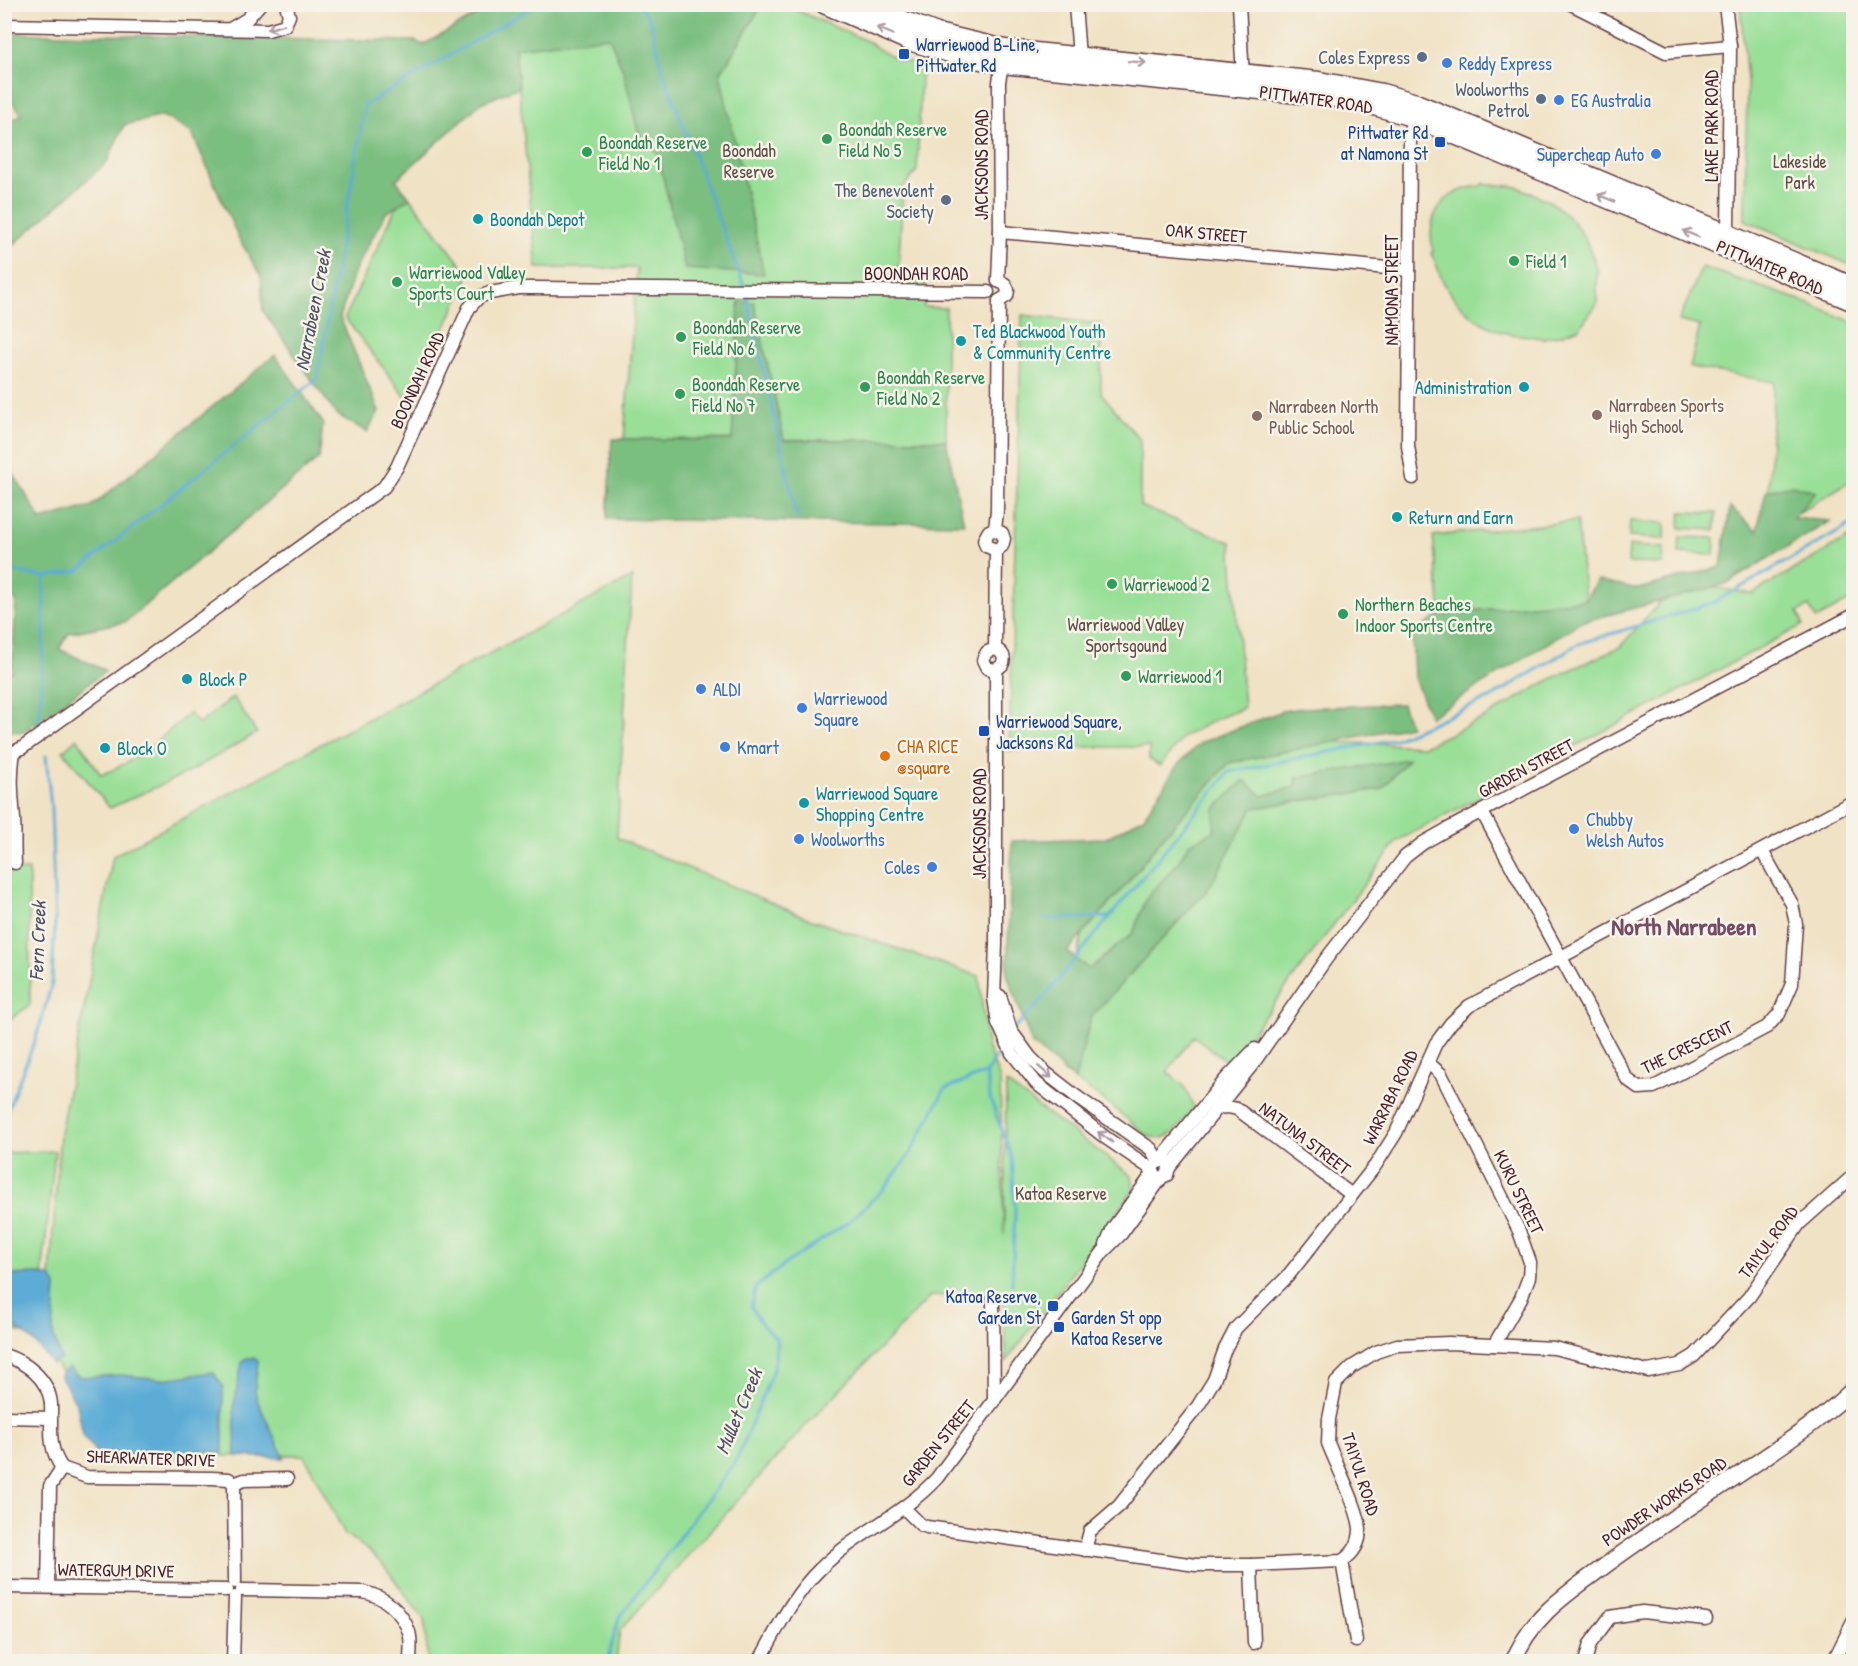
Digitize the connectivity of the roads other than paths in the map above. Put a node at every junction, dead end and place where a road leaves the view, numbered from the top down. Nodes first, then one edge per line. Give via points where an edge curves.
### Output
1 (260, 4) edge
2 (286, 4) edge
3 (824, 4) edge
4 (860, 4) edge
5 (1075, 4) edge
6 (1239, 4) edge
7 (1570, 4) edge
8 (1725, 4) edge
9 (4, 25) edge
10 (232, 28) junction
11 (1730, 46) junction
12 (1003, 57) junction
13 (1079, 57) junction
14 (1243, 81) junction
15 (1414, 110) junction
16 (1000, 232) junction
17 (1725, 241) junction
18 (1409, 270) junction
19 (998, 281) junction
20 (1854, 287) edge
21 (988, 292) junction
22 (999, 301) junction
23 (1854, 302) edge
24 (1413, 478) dead end
25 (1854, 615) edge
26 (9, 753) edge
27 (1854, 801) edge
28 (1482, 812) junction
29 (9, 821) edge
30 (1762, 851) junction
31 (15, 862) dead end
32 (1559, 957) junction
33 (1277, 1027) junction
34 (1015, 1048) junction
35 (1427, 1062) junction
36 (1231, 1088) junction
37 (1216, 1108) junction
38 (1237, 1109) junction
39 (1161, 1166) junction
40 (1854, 1175) edge
41 (1352, 1195) junction
42 (993, 1299) dead end
43 (1494, 1345) junction
44 (4, 1355) edge
45 (1854, 1388) edge
46 (994, 1402) junction
47 (4, 1417) edge
48 (51, 1418) junction
49 (62, 1468) junction
50 (287, 1479) dead end
51 (234, 1484) junction
52 (904, 1508) junction
53 (1085, 1550) junction
54 (1342, 1561) junction
55 (1251, 1565) junction
56 (4, 1587) edge
57 (48, 1587) junction
58 (235, 1590) junction
59 (1706, 1619) dead end
60 (1854, 1620) edge
61 (1356, 1641) dead end
62 (1254, 1643) dead end
63 (233, 1662) edge
64 (410, 1662) edge
65 (759, 1662) edge
66 (1513, 1662) edge
67 (1585, 1662) edge
68 (1833, 1662) edge

1 - 10 street
2 -> 10 street via 288,20 280,28
12 -> 3 highway, PITTWATER ROAD via 960,56 909,41
4 - 12 highway, PITTWATER ROAD
5 - 13 street
6 - 14 street
7 - 11 street via 1666,52
8 - 11 street, LAKE PARK ROAD
9 - 10 street
11 - 17 street, LAKE PARK ROAD
12 - 13 highway, PITTWATER ROAD
12 - 14 highway, PITTWATER ROAD
12 - 16 street, JACKSONS ROAD via 999,82
13 -> 14 highway, PITTWATER ROAD
14 - 15 highway, PITTWATER ROAD via 1353,86
15 - 17 highway, PITTWATER ROAD
15 - 18 street, NAMONA STREET
16 - 18 street, OAK STREET
16 - 19 street, JACKSONS ROAD
17 - 20 highway, PITTWATER ROAD
17 - 23 highway, PITTWATER ROAD
18 - 24 street, NAMONA STREET via 1408,446
19 - 21 street via 990,285
19 - 22 street via 1008,290 1007,296
21 - 22 street
21 - 26 street, BOONDAH ROAD via 519,288 479,297 469,308 397,467 384,487
22 - 34 street, JACKSONS ROAD via 997,510 995,530 986,533 984,540 986,546 996,550 995,649 1004,657 996,670 994,979 1002,1020
25 - 28 street, GARDEN STREET
26 - 29 street
27 - 30 street, WARRABA ROAD
28 - 32 street, THE CRESCENT
28 - 33 street, GARDEN STREET via 1423,843 1405,857
29 - 31 street
30 - 32 street, WARRABA ROAD
30 - 32 street, THE CRESCENT via 1795,913 1792,984 1779,1014 1767,1027 1654,1087 1639,1088 1627,1080
32 - 35 street, WARRABA ROAD via 1469,1006 1451,1023
33 - 36 street, GARDEN STREET
33 - 39 street, GARDEN STREET via 1226,1079
34 -> 39 street, JACKSONS ROAD via 1151,1149
39 -> 34 street, JACKSONS ROAD via 1106,1138 1036,1083
35 - 41 street, WARRABA ROAD via 1396,1133
35 - 43 street, KURU STREET via 1442,1074 1520,1231 1530,1262 1521,1298
36 - 37 street, GARDEN STREET
36 - 38 street, NATUNA STREET
37 - 38 street, NATUNA STREET
37 - 39 street, GARDEN STREET
38 - 41 street, NATUNA STREET
39 - 46 street, GARDEN STREET via 1113,1228 1102,1252
40 - 43 street, TAIYUL ROAD via 1799,1224 1749,1297 1694,1356 1679,1365 1648,1371 1554,1348
41 - 53 street, WARRABA ROAD via 1287,1277 1236,1328 1198,1406 1119,1506 1090,1531
42 - 46 street
43 - 54 street, TAIYUL ROAD via 1397,1346 1376,1352 1336,1383 1328,1443 1360,1530 1352,1554
44 - 48 street, SHEARWATER DRIVE via 21,1360 35,1371 51,1401
45 - 66 main road, POWDER WORKS ROAD via 1788,1442 1636,1543 1547,1610 1532,1626
46 - 52 street, GARDEN STREET via 937,1478
47 - 48 street
48 - 49 street, SHEARWATER DRIVE via 53,1453
49 - 51 street, SHEARWATER DRIVE via 87,1477 212,1478 229,1479
49 - 57 street via 50,1486
50 - 51 street, SHEARWATER DRIVE via 244,1480
51 - 58 street, SHEARWATER DRIVE
52 - 53 street via 927,1527
52 - 65 street, GARDEN STREET via 836,1555 804,1585
53 - 55 street via 1196,1565
54 - 55 street
54 - 61 street
55 - 62 street
56 - 57 street, WATERGUM DRIVE
57 - 58 street, WATERGUM DRIVE
58 - 63 street, SHEARWATER DRIVE
58 - 64 street, WATERGUM DRIVE via 376,1594 390,1604 409,1632
59 - 67 street via 1642,1612 1611,1617 1590,1644
60 - 68 street

